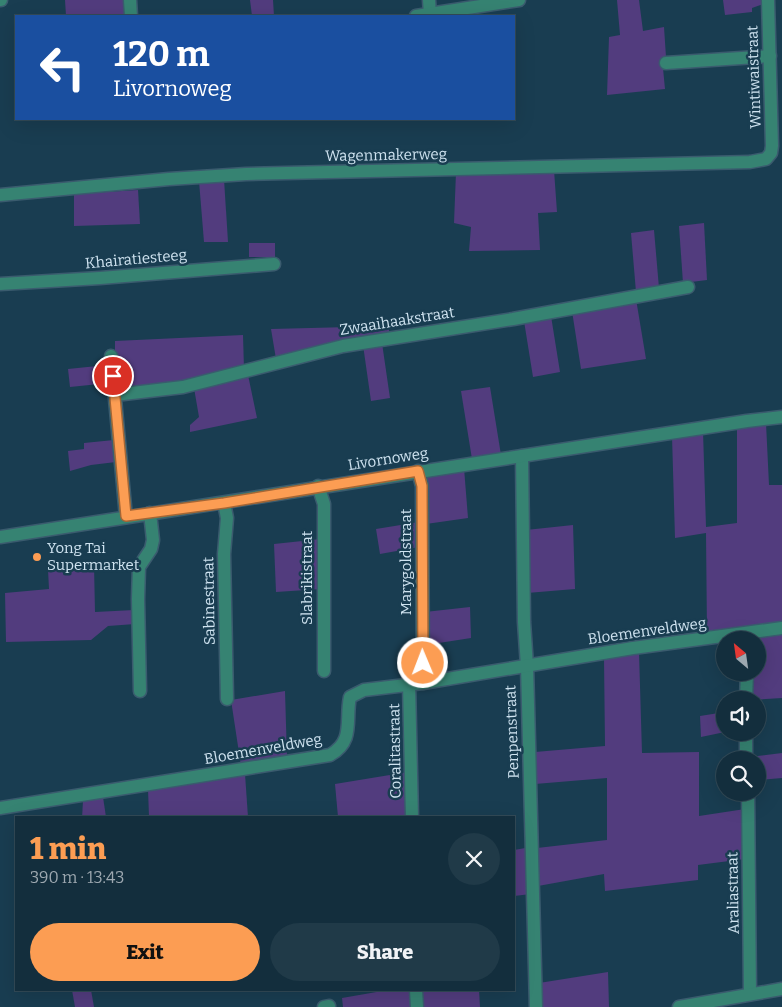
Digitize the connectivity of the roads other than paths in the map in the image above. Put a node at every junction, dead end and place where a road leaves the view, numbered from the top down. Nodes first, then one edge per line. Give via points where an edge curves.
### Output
1 (130, 0) edge
2 (429, 0) edge
3 (519, 0) edge
4 (768, 0) edge
5 (430, 14) junction
6 (131, 15) edge
7 (423, 15) edge
8 (770, 56) junction
9 (666, 64) dead end
10 (776, 95) edge
11 (771, 153) joint
12 (0, 195) edge
13 (274, 264) dead end
14 (0, 284) edge
15 (688, 287) dead end
16 (111, 356) dead end
17 (115, 395) junction
18 (782, 418) edge
19 (522, 456) junction
20 (418, 471) junction
21 (318, 486) junction
22 (224, 503) junction
23 (150, 513) junction
24 (126, 516) junction
25 (0, 537) edge
26 (782, 628) edge
27 (766, 632) edge
28 (716, 640) edge
29 (527, 666) junction
30 (324, 671) dead end
31 (423, 683) junction
32 (409, 684) junction
33 (140, 691) dead end
34 (227, 699) dead end
35 (748, 801) edge
36 (0, 808) edge
37 (412, 816) edge
38 (782, 988) edge
39 (416, 991) edge
40 (750, 994) junction
41 (417, 1007) edge
42 (536, 1007) edge
43 (679, 1007) edge

1 - 6 street
2 - 5 street
3 - 5 street
4 - 8 street, Wintiwaistraat
5 - 7 street
8 - 9 street
8 - 10 street, Wintiwaistraat
10 - 11 street, Wintiwaistraat
11 - 12 street, Wagenmakerweg via 766,159 750,162 236,175
13 - 14 street, Khairatiesteeg
15 - 17 street, Zwaaihaakstraat via 343,346 183,387
16 - 17 street
17 - 24 street
18 - 19 street, Livornoweg
19 - 20 street, Livornoweg
19 - 29 street, Penpenstraat
20 - 21 street, Livornoweg
20 - 31 street, Marygoldstraat via 422,486
21 - 22 street, Livornoweg
21 - 30 street, Slabrikistraat via 324,504
22 - 23 street, Livornoweg
22 - 34 street, Sabinestraat via 227,518 224,554
23 - 24 street, Livornoweg
23 - 33 street via 153,540 139,575
24 - 25 street, Livornoweg
26 - 27 street, Bloemenveldweg
28 - 29 street, Bloemenveldweg via 633,648
29 - 31 street, Bloemenveldweg
29 - 42 street, Penpenstraat
31 - 32 street, Bloemenveldweg
32 - 36 street, Bloemenveldweg via 364,690 350,697 348,732 340,750 330,755
32 - 37 street, Coralitastraat
35 - 40 street, Araliastraat
38 - 40 street
39 - 41 street
40 - 43 street

